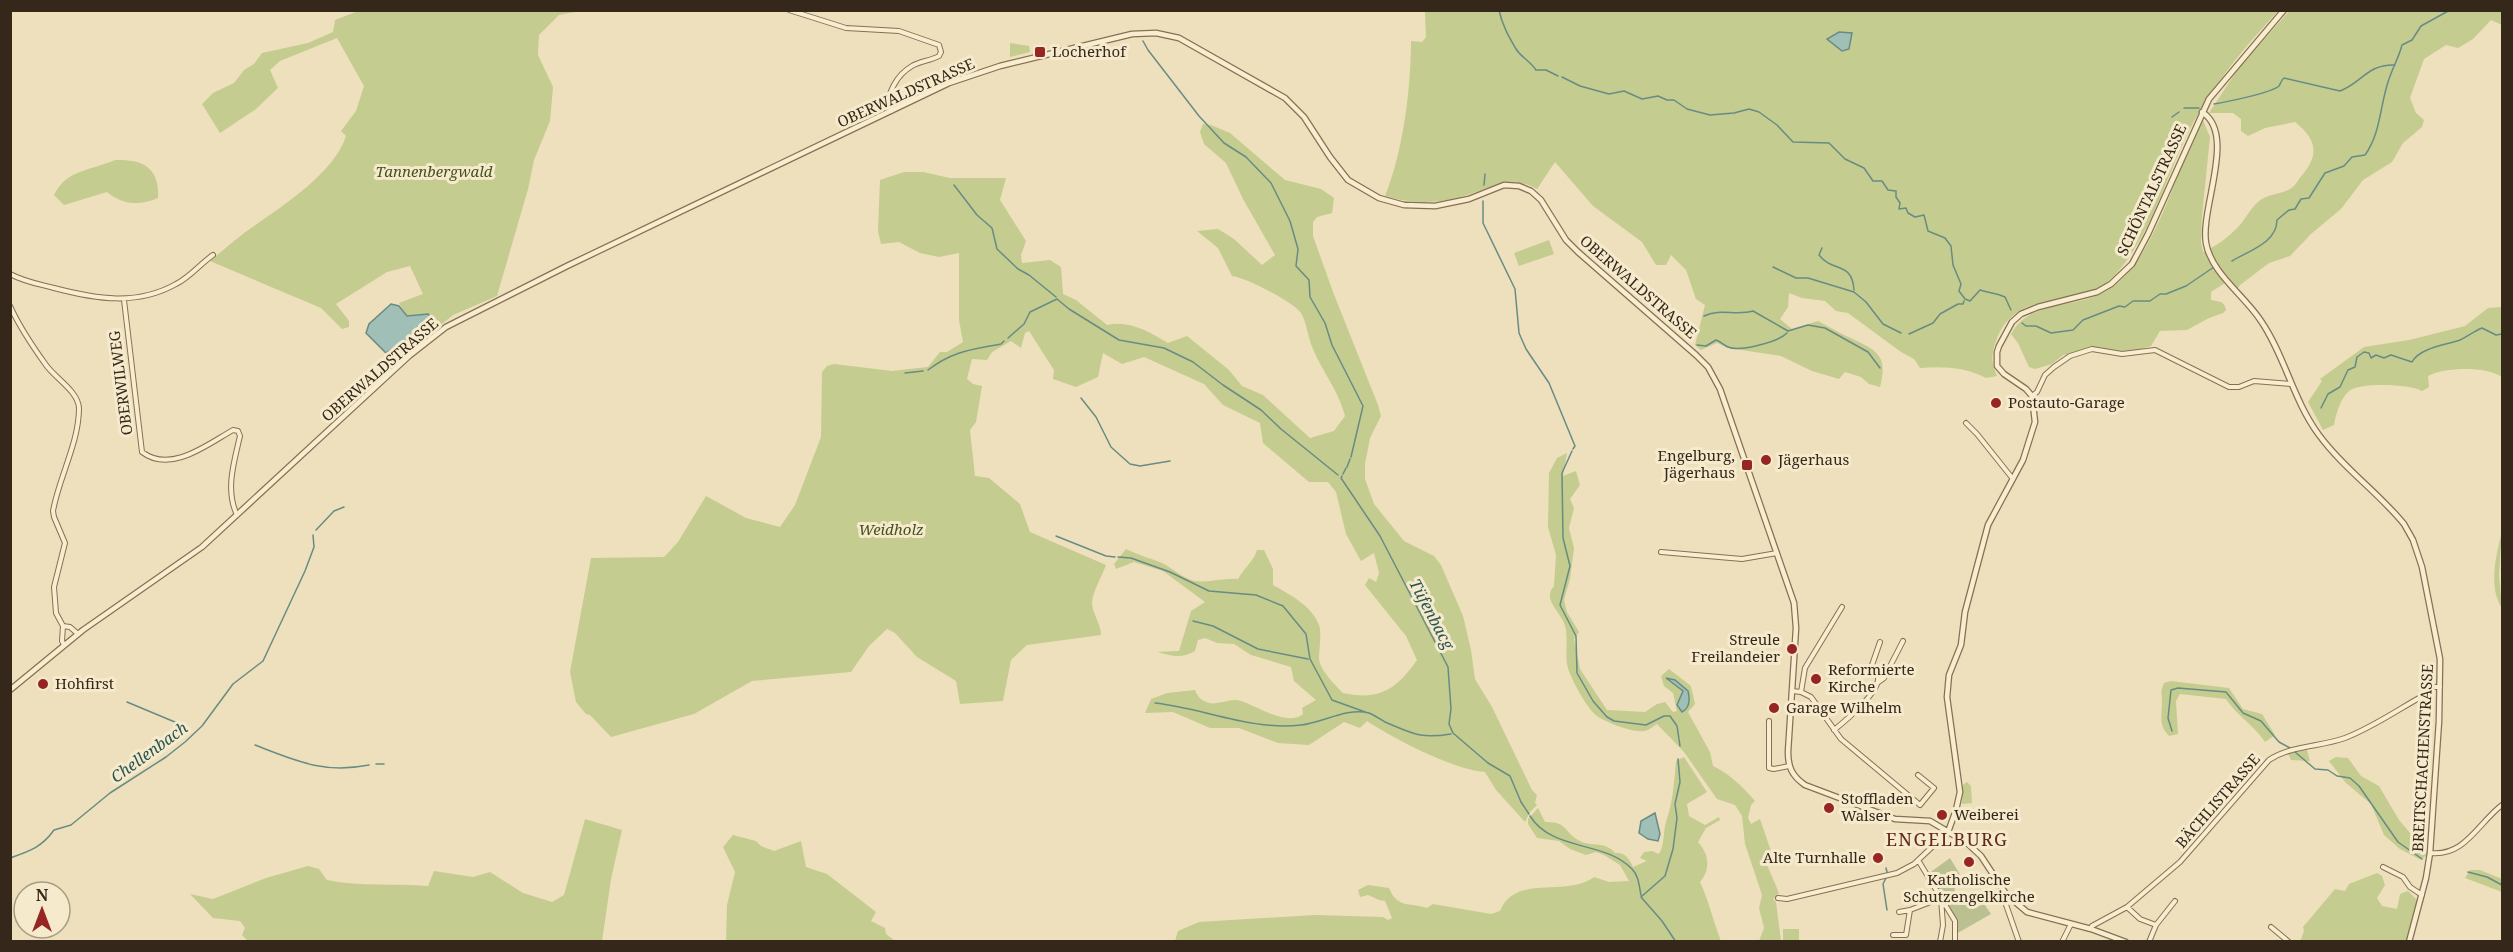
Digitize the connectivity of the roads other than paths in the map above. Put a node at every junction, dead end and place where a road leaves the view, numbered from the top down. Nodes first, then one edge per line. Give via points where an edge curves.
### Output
1 (789, 10) edge
2 (2284, 10) edge
3 (891, 111) junction
4 (2202, 112) junction
5 (213, 255) dead end
6 (10, 274) edge
7 (124, 300) junction
8 (10, 306) edge
9 (2291, 384) junction
10 (2032, 396) junction
11 (1966, 423) dead end
12 (2013, 479) junction
13 (237, 515) junction
14 (1661, 552) dead end
15 (1777, 553) junction
16 (1842, 607) dead end
17 (63, 626) junction
18 (78, 634) junction
19 (1903, 641) dead end
20 (1880, 642) dead end
21 (64, 645) junction
22 (1876, 684) junction
23 (2440, 687) junction
24 (10, 690) edge
25 (1792, 691) junction
26 (1801, 692) junction
27 (1769, 721) dead end
28 (1834, 730) junction
29 (1789, 766) junction
30 (1918, 775) dead end
31 (2502, 805) edge
32 (1948, 832) junction
33 (2430, 853) junction
34 (1918, 860) junction
35 (2383, 867) dead end
36 (2006, 894) junction
37 (2422, 896) junction
38 (1778, 898) dead end
39 (1941, 898) junction
40 (2175, 901) dead end
41 (2127, 907) junction
42 (1910, 910) junction
43 (1899, 912) dead end
44 (2071, 924) junction
45 (2156, 925) junction
46 (2271, 927) dead end
47 (2091, 929) junction
48 (1893, 935) dead end
49 (1940, 942) edge
50 (1955, 942) edge
51 (2019, 942) edge
52 (2062, 942) edge
53 (2127, 942) edge
54 (2149, 942) edge
55 (2289, 942) edge
56 (2409, 942) edge

1 - 3 street via 846,28 899,31 939,45 939,56 912,66 896,81 889,100
2 - 4 street, SCHÖNTALSTRASSE via 2218,86
3 - 13 street, OBERWALDSTRASSE via 446,327
3 - 15 street, OBERWALDSTRASSE via 993,68 1132,34 1156,33 1179,38 1284,98 1304,117 1348,180 1379,198 1404,205 1434,206 1469,199 1504,185 1526,188 1541,200 1578,252 1708,367 1720,389
4 - 9 street, BREITSCHACHENSTRASSE via 2211,119 2218,138 2206,242 2221,272 2262,322
4 - 10 street, SCHÖNTALSTRASSE via 2138,255 2125,272 2097,292 2028,310 2008,328 1997,352 1998,366
5 - 7 street via 178,283
6 - 7 street via 75,295
7 - 13 street, OBERWILWEG via 142,452 154,458 177,459 232,430 238,431 231,476
8 - 17 street via 47,367 79,405 73,444 53,511 64,539 54,586 56,613
9 - 10 street via 2254,381 2229,387 2155,350 2122,354 2092,349 2070,356 2054,367
9 - 23 street, BREITSCHACHENSTRASSE via 2319,435 2389,507 2413,540 2434,623
10 - 12 street via 2033,434
11 - 12 street
12 - 32 street via 1991,518 1982,545 1961,645 1948,681 1960,792
13 - 18 street, OBERWALDSTRASSE via 191,555
14 - 15 street via 1742,559
15 - 25 street, OBERWALDSTRASSE via 1791,593 1796,628
16 - 26 street via 1805,668
17 - 18 street
17 - 21 street
18 - 21 street, OBERWALDSTRASSE
19 - 22 street via 1884,678
20 - 22 street via 1872,665 1878,677
21 - 24 street, OBERWALDSTRASSE
22 - 28 street via 1856,711
23 - 33 street, BREITSCHACHENSTRASSE
23 - 41 street, BÄCHLISTRASSE via 2433,687 2384,719 2344,738 2288,750 2269,760 2180,862
25 - 26 street
25 - 29 street, OBERWALDSTRASSE
26 - 28 street via 1811,697
27 - 29 street via 1768,765 1774,769
28 - 30 street via 1920,805 1934,788
29 - 32 street via 1798,780 1814,788 1898,820 1930,821
31 - 33 street via 2454,851
32 - 34 street
32 - 36 street via 1977,852
33 - 37 street, BREITSCHACHENSTRASSE
34 - 38 street via 1888,875
34 - 39 street
35 - 37 street via 2403,877
36 - 44 street via 2027,912
36 - 51 street via 2004,899
37 - 56 street, BREITSCHACHENSTRASSE
39 - 42 street
39 - 49 street
39 - 50 street via 1955,921
40 - 45 street
41 - 45 street via 2140,919
41 - 47 street, BÄCHLISTRASSE
42 - 43 street
42 - 48 street via 1906,935
44 - 47 street
44 - 52 street
45 - 54 street
46 - 55 street
47 - 53 street

